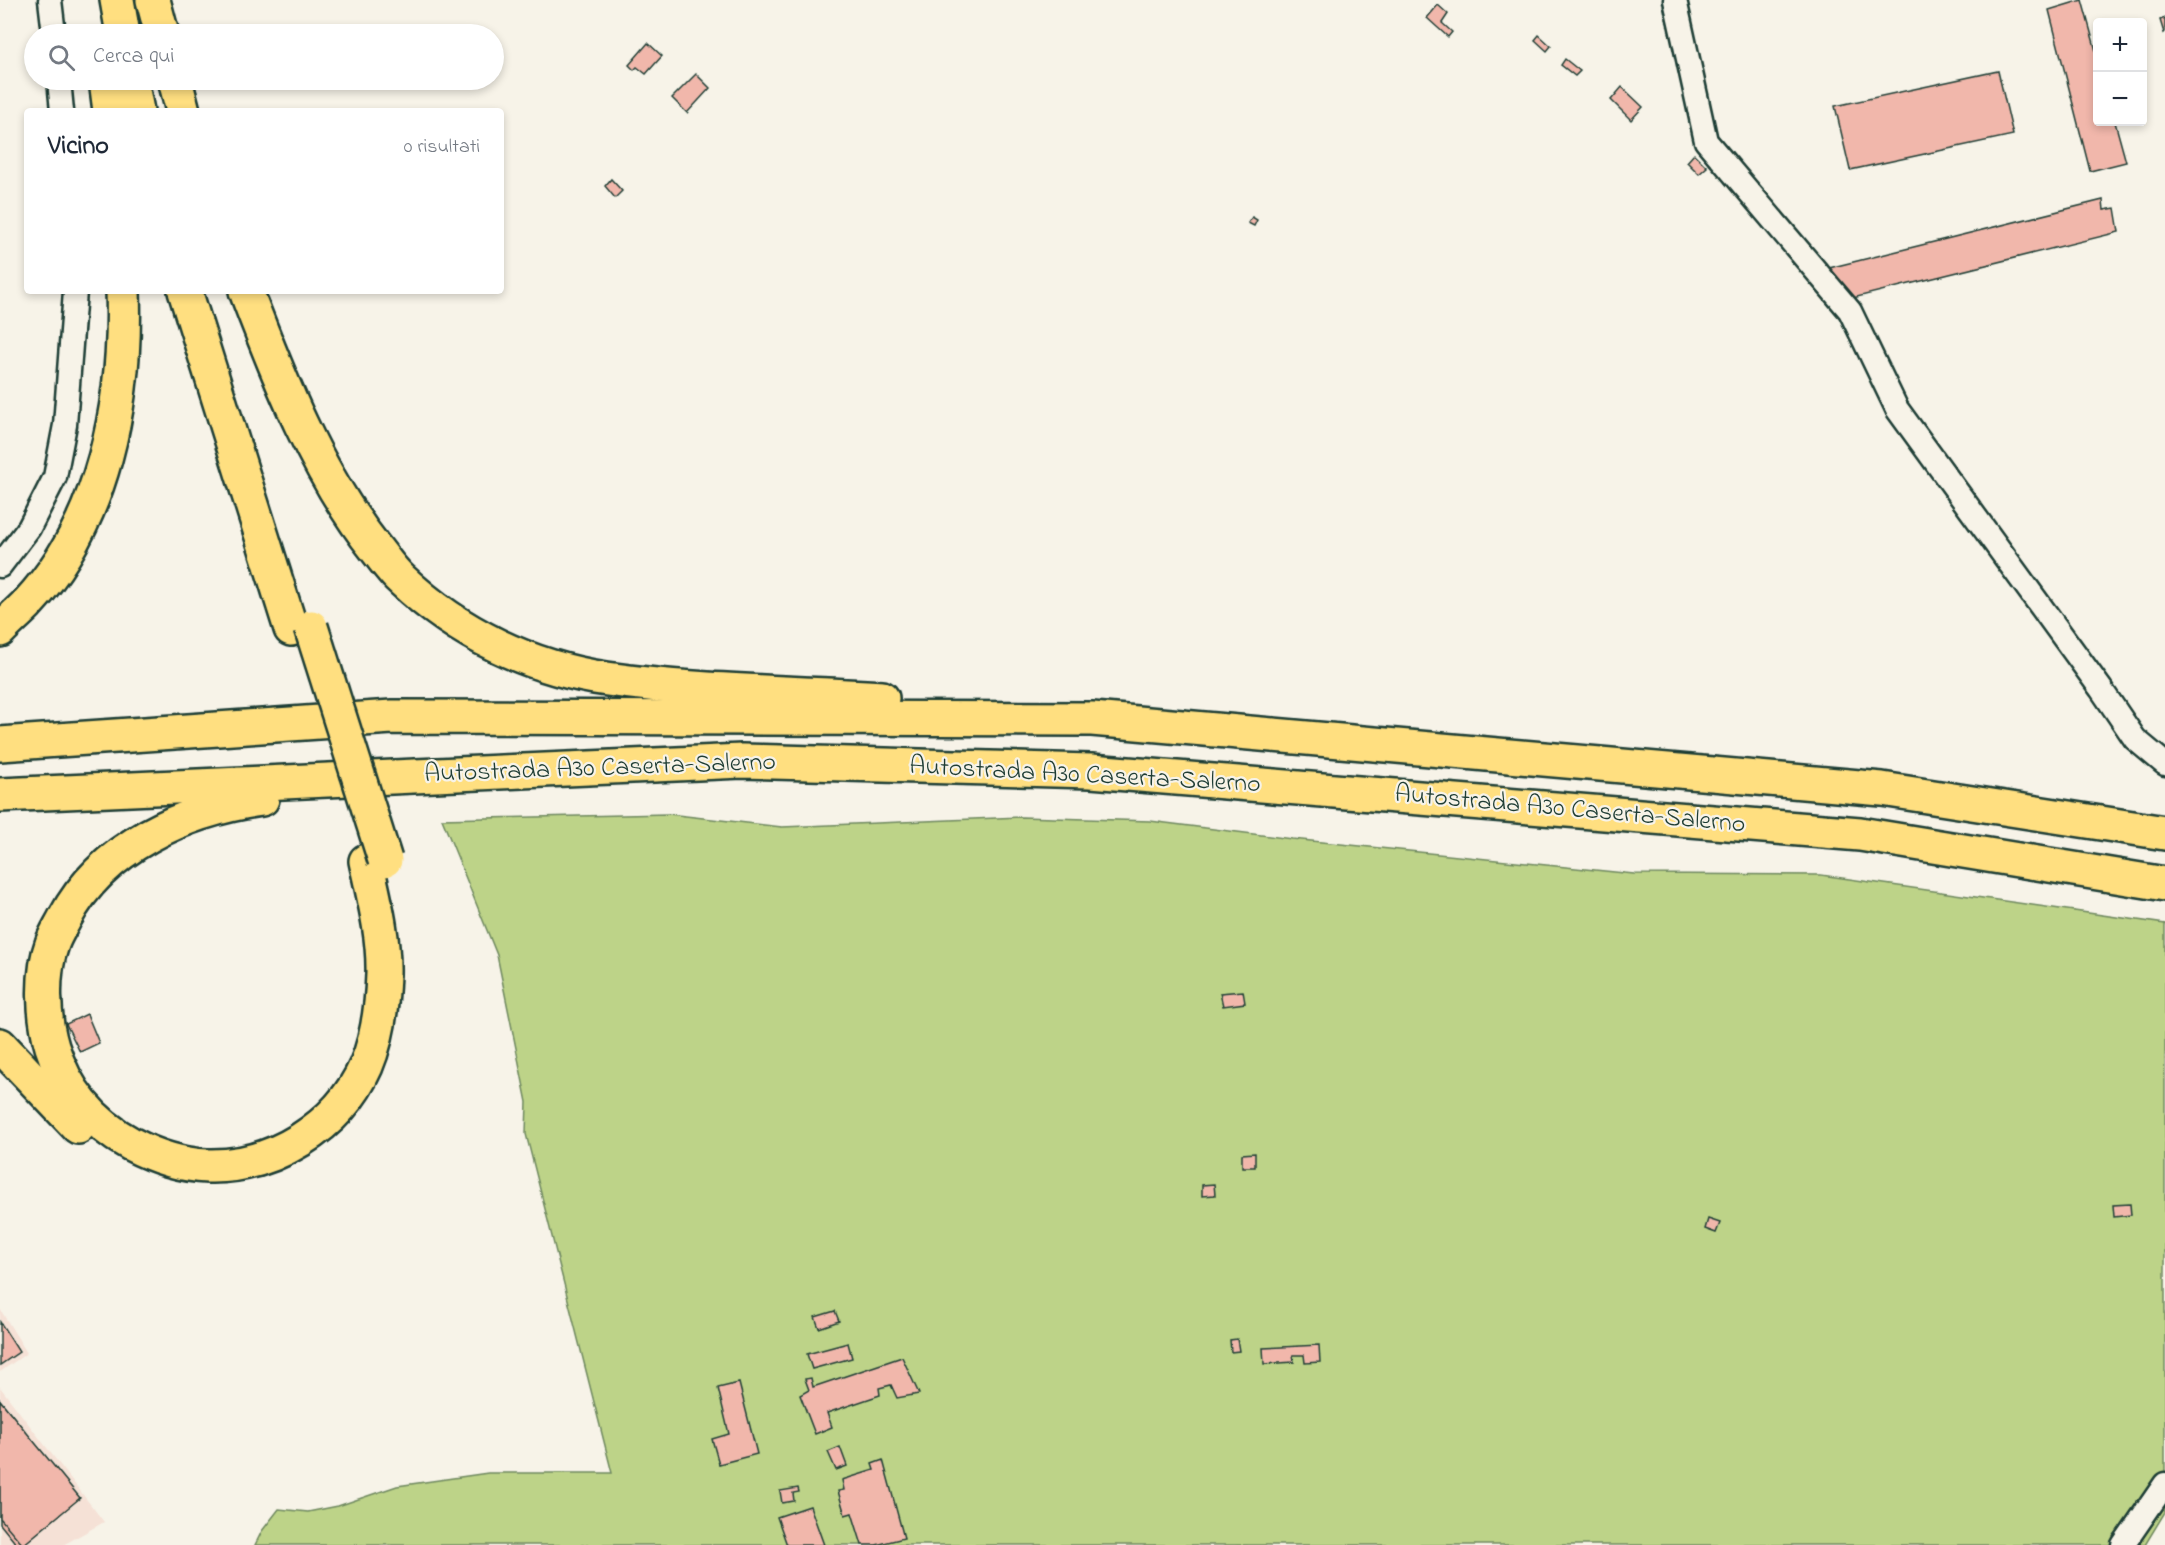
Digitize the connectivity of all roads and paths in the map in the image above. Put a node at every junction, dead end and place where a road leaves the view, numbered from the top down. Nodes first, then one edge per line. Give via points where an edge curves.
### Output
1 (50, 0) edge
2 (100, 0) edge
3 (117, 0) edge
4 (144, 0) edge
5 (153, 0) edge
6 (1675, 0) edge
7 (53, 24) edge
8 (102, 24) edge
9 (121, 24) edge
10 (146, 24) edge
11 (159, 24) edge
12 (60, 90) edge
13 (107, 90) edge
14 (133, 90) edge
15 (152, 90) edge
16 (178, 90) edge
17 (62, 108) edge
18 (110, 108) edge
19 (136, 108) edge
20 (155, 108) edge
21 (182, 108) edge
22 (75, 294) edge
23 (123, 294) edge
24 (186, 294) edge
25 (205, 294) edge
26 (247, 294) edge
27 (0, 566) edge
28 (301, 628) junction
29 (0, 630) edge
30 (990, 719) junction
31 (0, 744) edge
32 (742, 761) junction
33 (2165, 764) edge
34 (0, 795) edge
35 (2165, 833) edge
36 (375, 861) junction
37 (2165, 884) edge
38 (0, 1045) edge
39 (2165, 1484) edge
40 (2123, 1545) edge

1 - 7 street
2 - 8 highway
3 - 9 highway
4 - 10 highway
5 - 11 highway
6 - 33 street via 1706,141 1850,311 1897,409 2135,739
12 - 17 street
13 - 18 highway
14 - 19 highway
15 - 20 highway
16 - 21 highway
22 - 27 street via 65,425 55,477 29,528
23 - 29 highway via 115,417 92,499 52,572
24 - 28 highway
25 - 28 highway
26 - 30 highway via 303,429 364,534 400,579 468,631 532,660 606,679 688,688 897,699
28 - 36 highway
30 - 31 highway, Autostrada A30 Caserta-Salerno via 392,717
30 - 35 highway, Autostrada A30 Caserta-Salerno via 1092,719 1882,789
32 - 34 highway, Autostrada A30 Caserta-Salerno
32 - 36 highway via 618,779 259,799 209,810 170,825 134,844 99,872 71,906 51,945 44,987 46,1027 58,1066 72,1093 118,1137 177,1162 206,1166 238,1164 288,1148 314,1130 350,1094 366,1066 379,1017 383,973
32 - 37 highway, Autostrada A30 Caserta-Salerno via 1091,771 1848,833
36 - 38 highway via 401,934 401,1002 394,1043 367,1105 323,1149 296,1167 261,1179 195,1185 166,1180 135,1168 108,1153 81,1129
39 - 40 street

